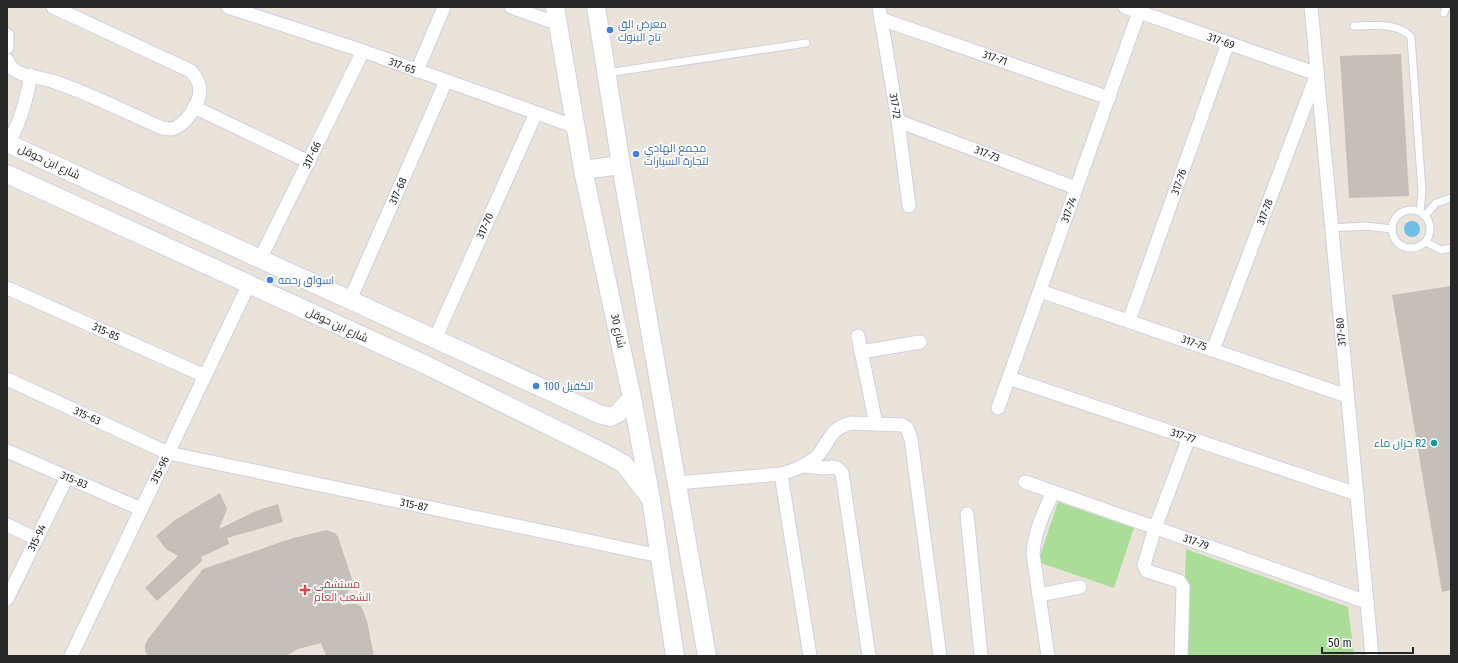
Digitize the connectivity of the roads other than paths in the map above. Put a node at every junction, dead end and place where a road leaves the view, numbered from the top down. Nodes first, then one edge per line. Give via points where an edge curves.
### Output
1 (52, 7) edge
2 (228, 7) edge
3 (444, 7) edge
4 (511, 7) edge
5 (596, 7) edge
6 (1125, 7) edge
7 (1311, 7) edge
8 (1140, 12) junction
9 (880, 13) edge
10 (557, 16) edge
11 (1354, 26) dead end
12 (7, 35) edge
13 (806, 43) dead end
14 (1228, 43) junction
15 (7, 47) edge
16 (363, 51) junction
17 (7, 60) edge
18 (417, 71) junction
19 (606, 73) junction
20 (1317, 74) junction
21 (31, 76) junction
22 (446, 81) junction
23 (1109, 98) junction
24 (194, 107) junction
25 (536, 113) junction
26 (898, 120) junction
27 (576, 127) junction
28 (8, 143) edge
29 (309, 162) junction
30 (621, 164) junction
31 (583, 170) junction
32 (7, 174) edge
33 (1076, 188) junction
34 (1451, 198) edge
35 (909, 206) dead end
36 (1422, 214) junction
37 (1332, 228) junction
38 (1392, 229) junction
39 (1426, 242) junction
40 (1451, 248) edge
41 (260, 259) junction
42 (249, 284) junction
43 (7, 288) edge
44 (1040, 291) junction
45 (350, 300) junction
46 (1129, 321) junction
47 (858, 336) dead end
48 (435, 339) junction
49 (920, 342) dead end
50 (1213, 350) junction
51 (861, 352) junction
52 (205, 376) junction
53 (1009, 378) junction
54 (7, 379) edge
55 (1347, 396) junction
56 (632, 398) junction
57 (998, 408) dead end
58 (876, 424) junction
59 (1189, 438) junction
60 (7, 450) edge
61 (168, 454) junction
62 (803, 466) junction
63 (781, 474) junction
64 (67, 477) junction
65 (1025, 482) dead end
66 (677, 484) junction
67 (1053, 492) junction
68 (1357, 494) junction
69 (652, 499) junction
70 (142, 509) junction
71 (967, 514) dead end
72 (7, 525) edge
73 (1155, 528) junction
74 (37, 538) junction
75 (660, 556) junction
76 (664, 586) junction
77 (1080, 587) dead end
78 (1039, 594) junction
79 (7, 599) edge
80 (1367, 602) junction
81 (671, 629) junction
82 (71, 656) edge
83 (670, 656) edge
84 (675, 656) edge
85 (687, 656) edge
86 (708, 656) edge
87 (810, 656) edge
88 (869, 656) edge
89 (940, 656) edge
90 (981, 656) edge
91 (1048, 656) edge
92 (1181, 656) edge
93 (1372, 656) edge

1 - 24 street via 191,71 196,77 200,92
2 - 16 street, 317-65
3 - 18 street
4 - 10 street
5 - 19 main road
6 - 8 street, 317-69
7 - 20 street, 317-80
8 - 14 street, 317-69
8 - 23 street, 317-74
9 - 23 street, 317-71
9 - 26 street, 317-72
10 - 27 main road, شارع 30
11 - 36 lane via 1396,27 1411,37
12 - 15 street
13 - 19 lane
14 - 20 street, 317-69
14 - 46 street, 317-76
16 - 18 street, 317-65
16 - 29 street, 317-66
17 - 21 street via 13,70
18 - 22 street, 317-65
19 - 30 main road
20 - 37 street, 317-80
20 - 50 street, 317-78
21 - 24 street via 72,88 162,128 181,126
21 - 28 street via 25,104
22 - 25 street, 317-65
22 - 45 street, 317-68
23 - 33 street, 317-74
24 - 29 street
25 - 27 street, 317-65
25 - 48 street, 317-70
26 - 33 street, 317-73
26 - 35 street, 317-72
27 - 31 main road, شارع 30
28 - 41 main road, شارع ابن حوقل
29 - 41 street, 317-66
30 - 31 main road
30 - 66 main road
31 - 56 main road, شارع 30
32 - 42 main road, شارع ابن حوقل
33 - 44 street, 317-74
34 - 36 lane via 1436,203
36 - 38 lane via 1410,210 1401,213 1394,220
36 - 39 lane via 1430,224 1430,234
37 - 38 lane via 1366,226
37 - 55 street, 317-80
38 - 39 lane via 1395,240 1404,247 1416,248
39 - 40 lane via 1441,250
41 - 45 main road, شارع ابن حوقل
42 - 52 street, 315-96
42 - 69 main road, شارع ابن حوقل via 424,364 606,454 624,464
43 - 52 street, 315-85
44 - 46 street, 317-75
44 - 53 street, 317-74
45 - 48 main road, شارع ابن حوقل
46 - 50 street, 317-75
47 - 51 street
48 - 56 main road, شارع ابن حوقل via 610,418
49 - 51 street
50 - 55 street, 317-75
51 - 58 street
52 - 61 street, 315-96
53 - 57 street, 317-74
53 - 59 street, 317-77
54 - 61 street, 315-63
55 - 68 street, 317-80
56 - 69 main road, شارع 30
58 - 62 street via 851,423 837,429 820,452
58 - 89 street via 902,425 907,428 912,439
59 - 68 street, 317-77
59 - 73 street
60 - 64 street, 315-83
61 - 70 street, 315-96
61 - 75 street, 315-87
62 - 63 street
62 - 88 street via 833,467 842,473
63 - 66 street
63 - 87 street
64 - 70 street, 315-83
64 - 74 street, 315-94
65 - 67 street, 317-79
66 - 86 main road
67 - 73 street, 317-79
67 - 78 street via 1033,542
68 - 80 street, 317-80
69 - 75 main road, شارع 30
70 - 82 street, 315-96
71 - 90 street
72 - 74 street
73 - 80 street, 317-79
73 - 92 street via 1144,565 1147,571 1179,581 1183,587
74 - 79 street, 315-94
75 - 76 main road, شارع 30
76 - 81 main road, شارع 30
76 - 85 main road via 684,640
77 - 78 street
78 - 91 street
80 - 93 street, 317-80
81 - 83 main road
81 - 84 main road, شارع 30

